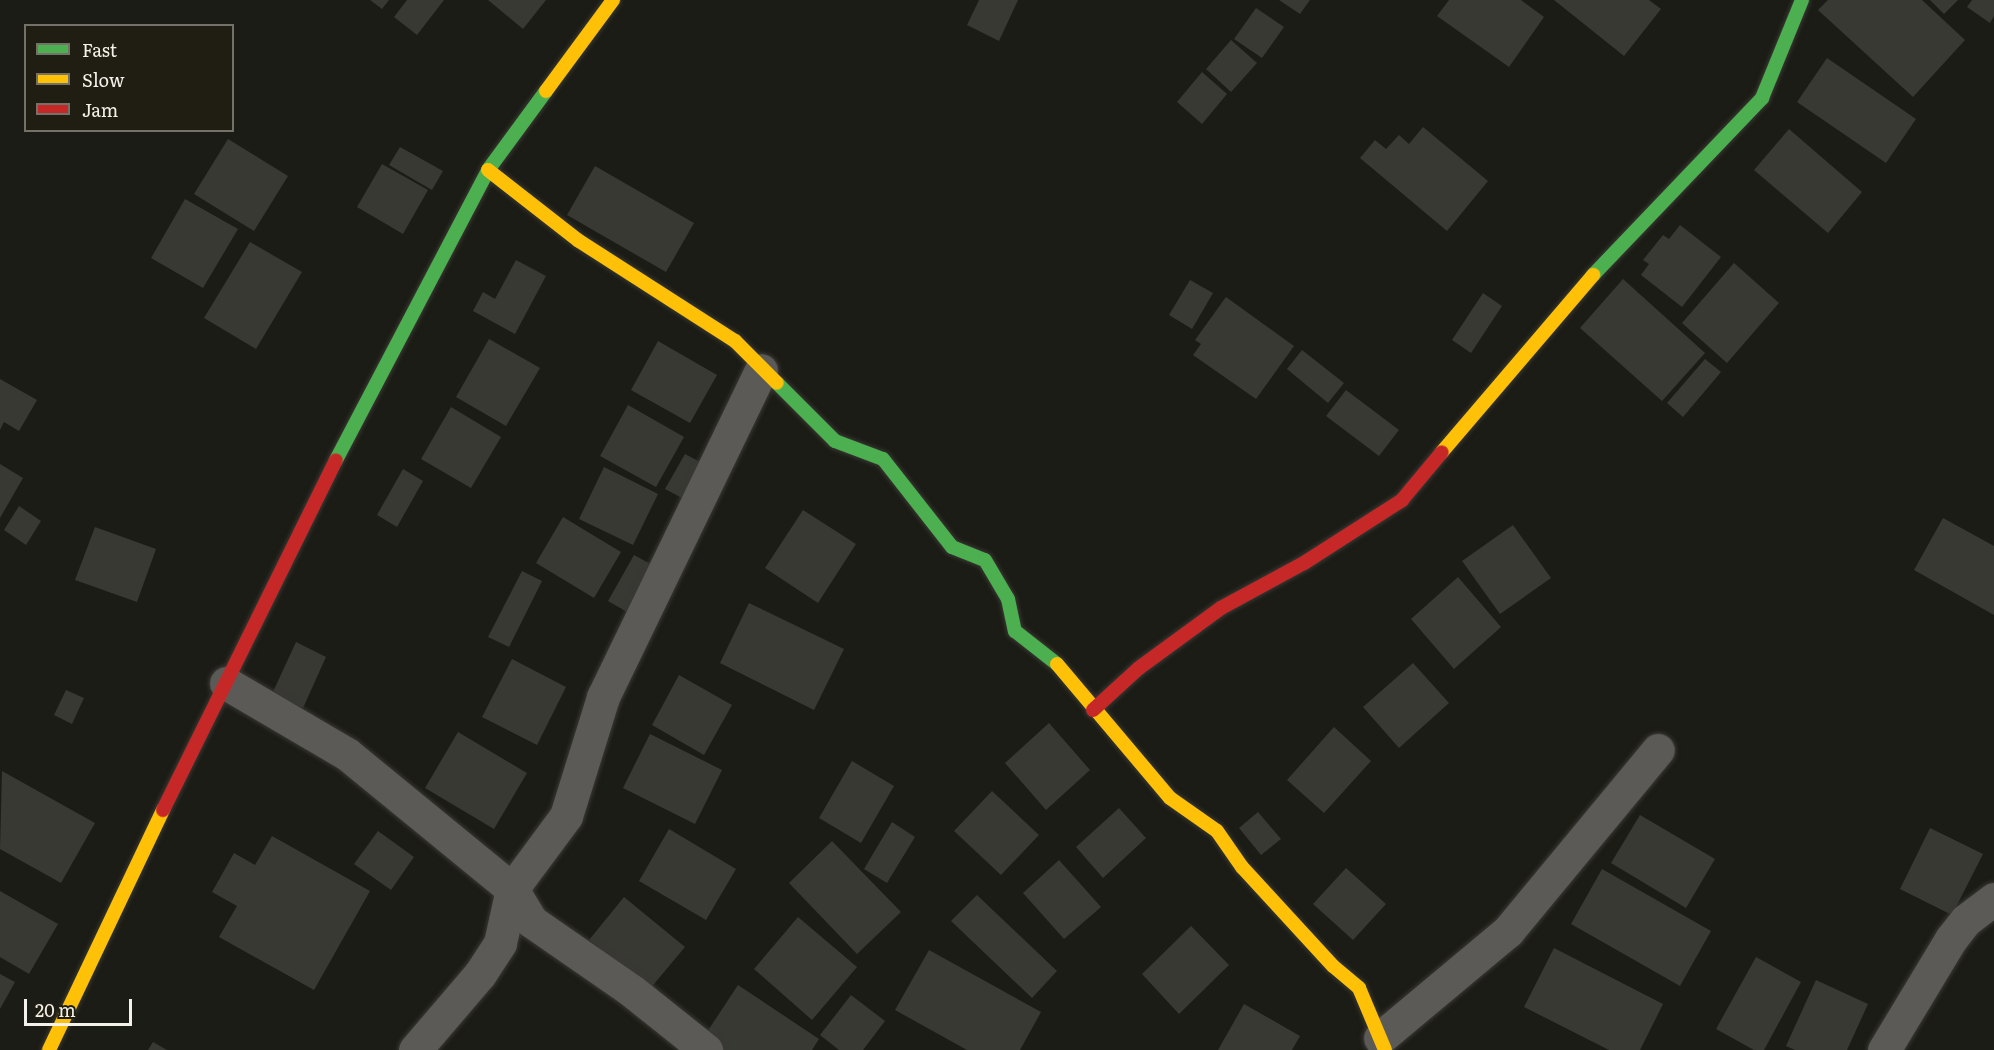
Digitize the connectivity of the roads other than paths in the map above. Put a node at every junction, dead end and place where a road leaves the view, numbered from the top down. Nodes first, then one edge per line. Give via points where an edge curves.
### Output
1 (613, 0) edge
2 (1802, 0) edge
3 (488, 170) junction
4 (761, 370) junction
5 (226, 683) junction
6 (1093, 710) junction
7 (1658, 750) dead end
8 (512, 889) junction
9 (1991, 901) edge
10 (1383, 1044) edge
11 (49, 1050) edge
12 (415, 1050) edge
13 (706, 1050) edge
14 (1884, 1050) edge

1 - 3 street
2 - 6 street via 1762,98 1604,262 1401,500 1304,563 1221,608 1139,668
3 - 4 street via 579,242 735,341
3 - 5 street via 357,418
4 - 6 street via 835,441 883,459 952,547 986,560 1008,599 1015,631 1051,657
4 - 8 street via 603,697 566,816
5 - 8 street via 347,754
5 - 11 street
6 - 10 street via 1170,798 1217,831 1242,867 1333,966 1359,988
7 - 10 street via 1508,931
8 - 12 street via 500,943 480,974
8 - 13 street via 531,921 632,991
9 - 14 street via 1951,939

